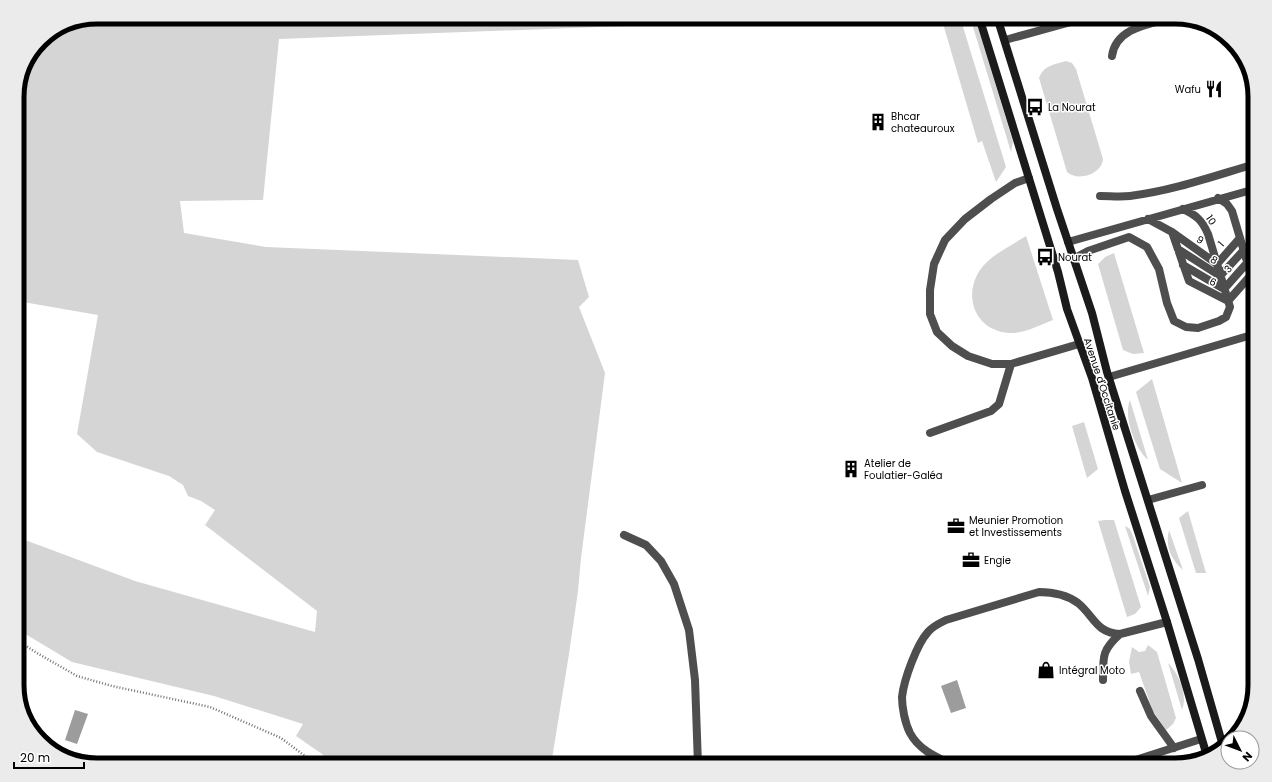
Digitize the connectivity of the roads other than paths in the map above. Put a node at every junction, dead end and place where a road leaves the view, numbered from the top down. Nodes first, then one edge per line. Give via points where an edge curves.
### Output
1 (981, 24) edge
2 (1000, 24) edge
3 (1063, 24) edge
4 (1150, 24) edge
5 (1005, 40) junction
6 (1112, 56) dead end
7 (1248, 166) edge
8 (1029, 178) junction
9 (1248, 191) edge
10 (1100, 196) dead end
11 (1218, 198) junction
12 (1183, 209) junction
13 (1148, 219) junction
14 (1172, 232) junction
15 (1240, 238) junction
16 (1068, 242) junction
17 (1178, 249) junction
18 (1243, 251) junction
19 (1073, 259) junction
20 (1247, 263) junction
21 (1217, 264) junction
22 (1183, 265) junction
23 (1248, 266) edge
24 (1220, 276) junction
25 (1248, 278) edge
26 (1224, 289) junction
27 (1228, 301) junction
28 (1248, 336) edge
29 (1078, 344) junction
30 (1011, 364) junction
31 (1109, 377) junction
32 (930, 433) dead end
33 (1202, 485) dead end
34 (1148, 500) junction
35 (624, 535) dead end
36 (1167, 622) junction
37 (1120, 634) junction
38 (1103, 680) dead end
39 (1140, 691) dead end
40 (1220, 736) edge
41 (1201, 739) junction
42 (1174, 748) junction
43 (1205, 751) edge
44 (698, 758) edge
45 (939, 758) edge
46 (1142, 758) edge

1 - 8 main road, Avenue d'Occitanie
2 - 5 main road, Avenue d'Occitanie
3 - 5 street
4 - 6 street via 1136,28 1118,40
5 - 16 main road, Avenue d'Occitanie
7 - 10 street via 1146,194
8 - 29 main road, Avenue d'Occitanie
8 - 30 street via 1015,183 991,199 965,219 945,240 934,264 930,290 930,314 937,332 952,346 968,356 992,364
9 - 11 street
11 - 12 street
11 - 15 street via 1232,211
12 - 13 street
12 - 21 street, 10 via 1204,225
13 - 14 street, 9
13 - 16 street
14 - 17 street
14 - 21 street, 9
15 - 18 street
15 - 21 street, 1
16 - 19 main road, Avenue d'Occitanie
17 - 22 street
17 - 24 street, 8
18 - 20 street
18 - 24 street
19 - 27 street via 1088,251 1129,238 1147,248 1159,269 1174,321 1186,327 1198,328 1226,317 1230,307
19 - 31 main road, Avenue d'Occitanie via 1092,313
20 - 23 street
20 - 26 street, 3
21 - 24 street, 10
22 - 26 street
22 - 27 street, 6 via 1189,281
24 - 26 street, 10
25 - 27 street
26 - 27 street, 10
28 - 31 street
29 - 30 street
29 - 36 main road, Avenue d'Occitanie via 1092,378
30 - 32 street via 999,404 991,411
31 - 34 main road, Avenue d'Occitanie
33 - 34 street
34 - 40 main road, Avenue d'Occitanie
35 - 44 street via 646,545 661,561 674,584 689,630 695,680
36 - 37 street
36 - 41 main road, Avenue d'Occitanie
37 - 38 street via 1104,653
37 - 45 street via 1106,631 1097,625 1079,604 1050,592 1039,592 946,620 932,628 914,654 902,697 909,732 924,750
39 - 42 street via 1151,716
41 - 42 street
41 - 43 main road, Avenue d'Occitanie
42 - 46 street

